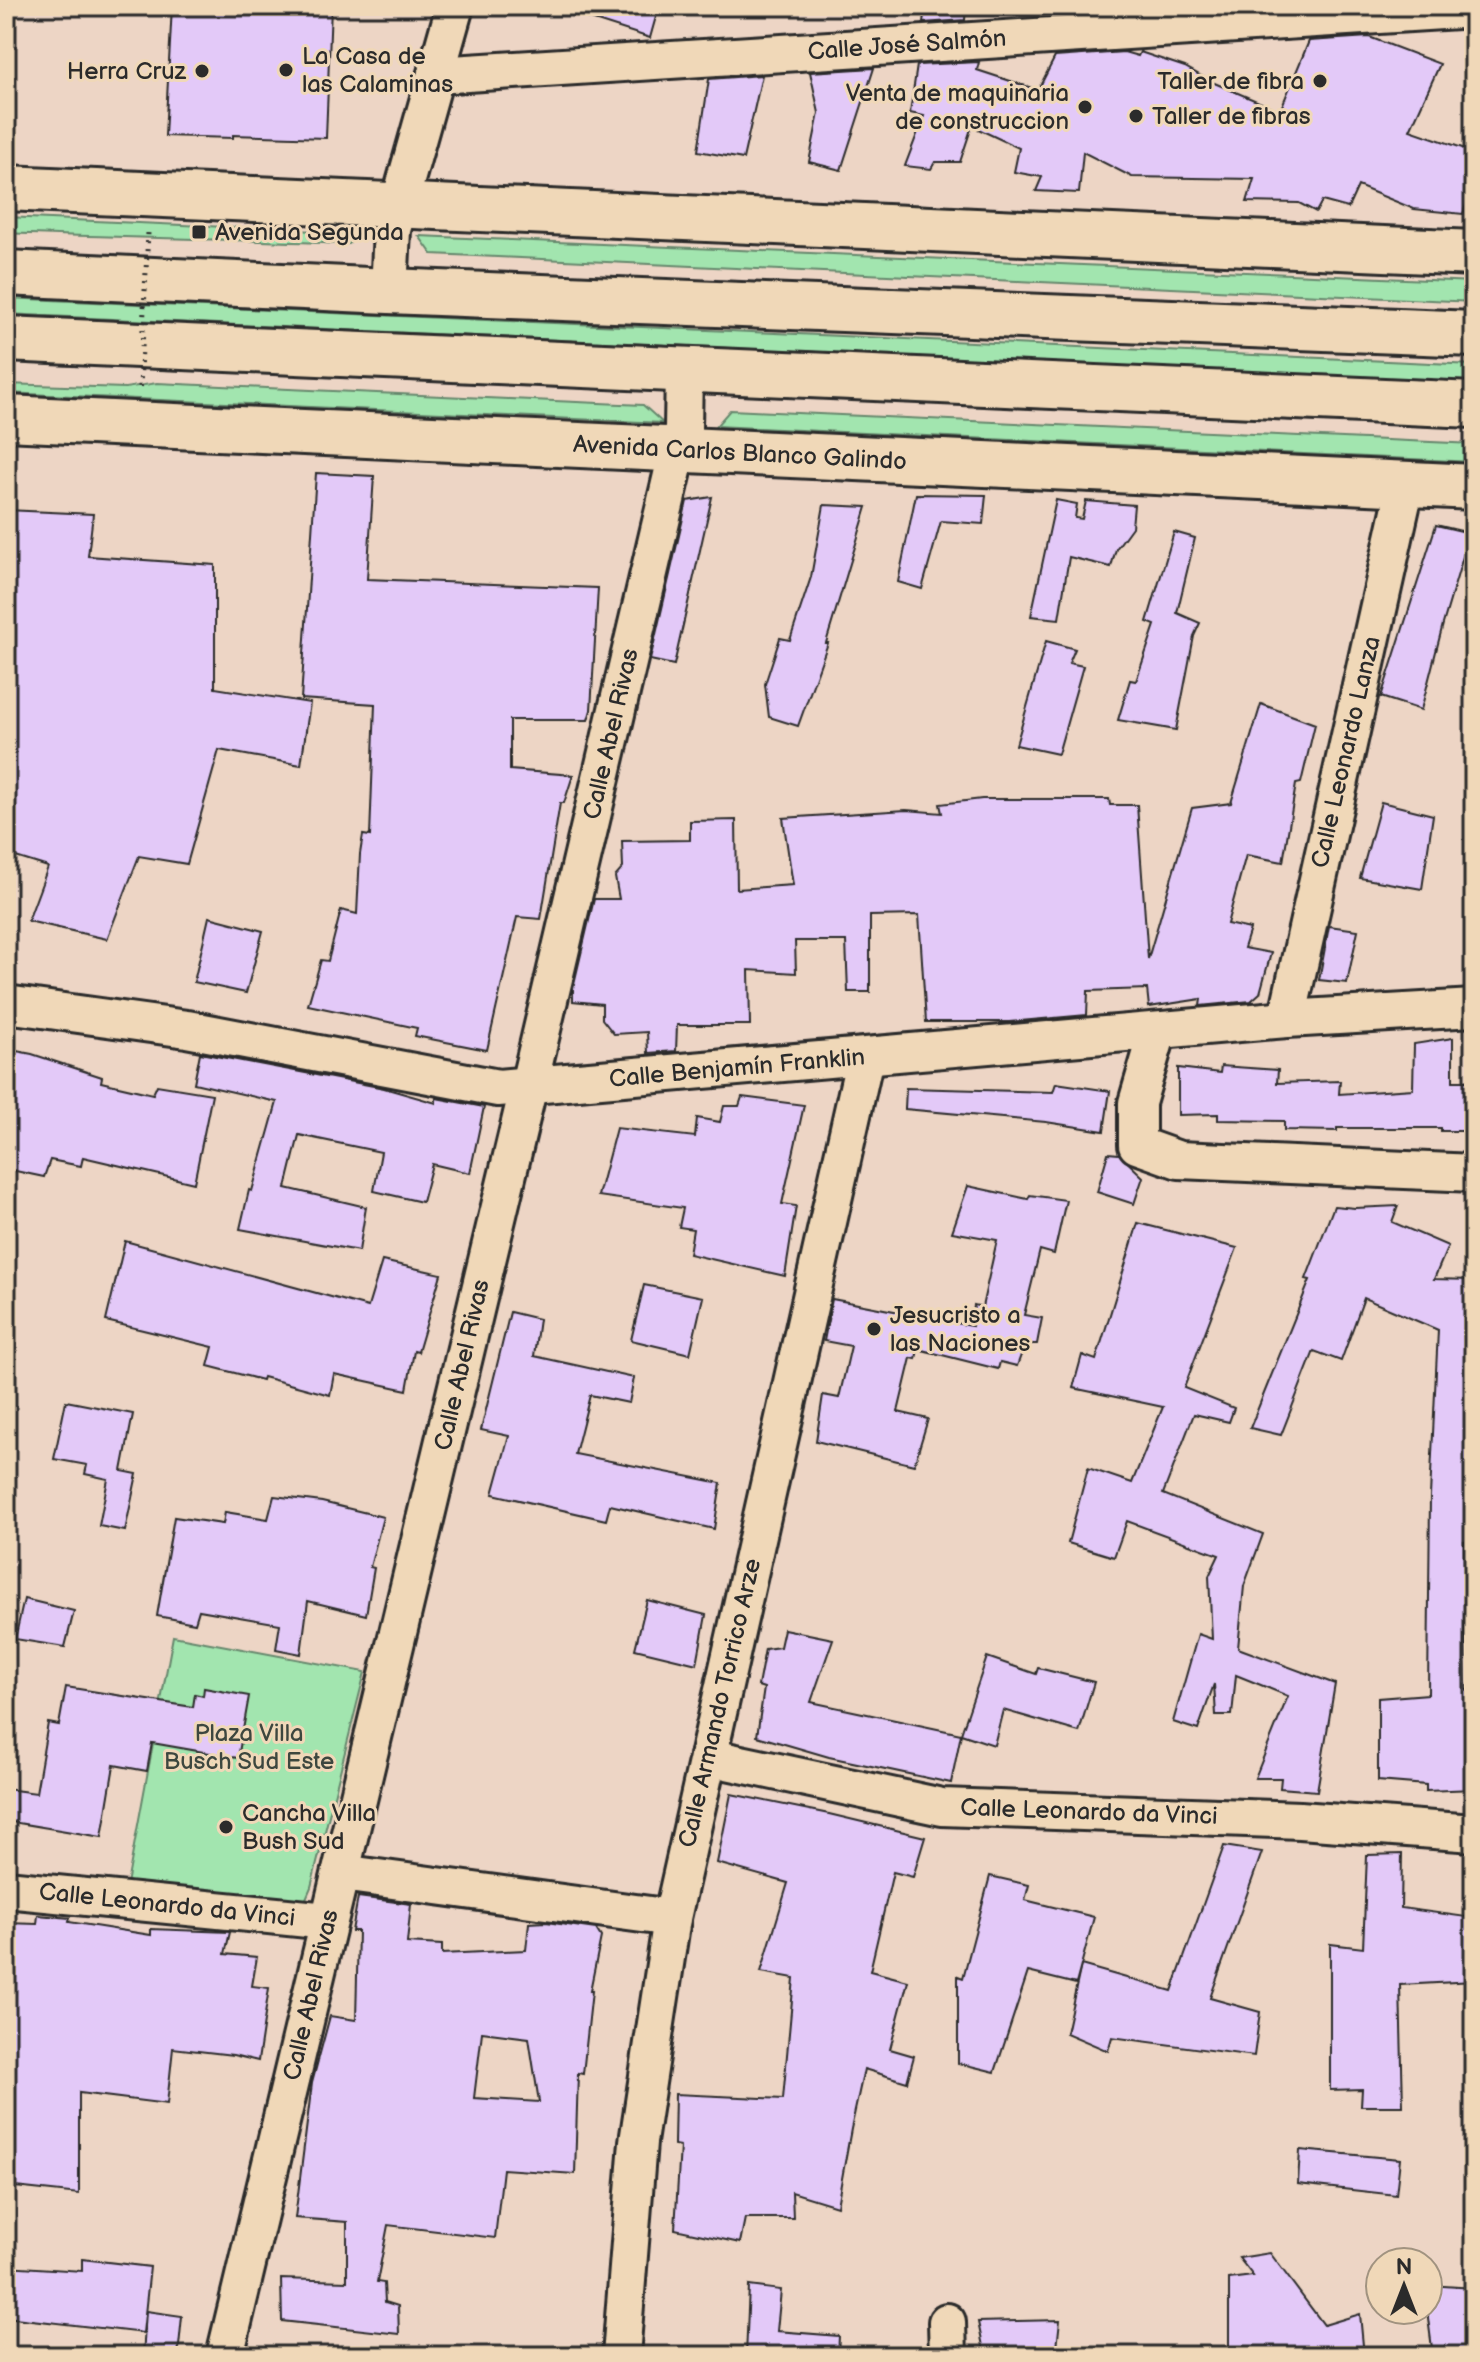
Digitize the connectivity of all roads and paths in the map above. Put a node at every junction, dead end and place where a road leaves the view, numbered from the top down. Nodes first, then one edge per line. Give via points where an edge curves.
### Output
1 (455, 6) edge
2 (1474, 9) edge
3 (436, 75) junction
4 (6, 188) edge
5 (399, 204) junction
6 (148, 233) dead end
7 (1474, 253) edge
8 (6, 273) edge
9 (389, 291) junction
10 (1474, 334) edge
11 (6, 339) edge
12 (684, 371) junction
13 (140, 387) dead end
14 (1474, 405) edge
15 (6, 418) edge
16 (678, 450) junction
17 (1406, 484) junction
18 (1474, 487) edge
19 (6, 1004) edge
20 (1474, 1008) edge
21 (1287, 1019) junction
22 (1158, 1031) junction
23 (865, 1057) junction
24 (529, 1085) junction
25 (1474, 1173) edge
26 (708, 1757) junction
27 (1474, 1833) edge
28 (341, 1873) junction
29 (6, 1889) edge
30 (672, 1918) junction
31 (328, 1921) junction
32 (225, 2356) edge
33 (621, 2356) edge

1 - 3 street
2 - 3 street, Calle José Salmón
3 - 5 street
4 - 5 main road
5 - 7 main road
5 - 9 street
6 - 13 path, bridge
8 - 9 main road
9 - 10 main road
11 - 12 main road
12 - 14 main road
12 - 16 street, Calle Abel Rivas
15 - 16 main road, Avenida Carlos Blanco Galindo
16 - 17 main road, Avenida Carlos Blanco Galindo
16 - 24 street, Calle Abel Rivas
17 - 18 main road, Avenida Carlos Blanco Galindo
17 - 21 street, Calle Leonardo Lanza
19 - 24 street, Calle Benjamín Franklin via 187,1029 498,1088
20 - 21 street, Calle Benjamín Franklin
21 - 22 street, Calle Benjamín Franklin
22 - 23 street, Calle Benjamín Franklin
22 - 25 street via 1137,1103 1137,1145 1179,1160
23 - 24 street, Calle Benjamín Franklin
23 - 26 street, Calle Armando Torrico Arze
24 - 28 street, Calle Abel Rivas
26 - 27 street, Calle Leonardo da Vinci via 942,1807 1300,1820
26 - 30 street, Calle Armando Torrico Arze
28 - 30 street
28 - 31 street, Calle Abel Rivas
29 - 31 street, Calle Leonardo da Vinci
30 - 33 street, Calle Armando Torrico Arze via 638,2142
31 - 32 street, Calle Abel Rivas

